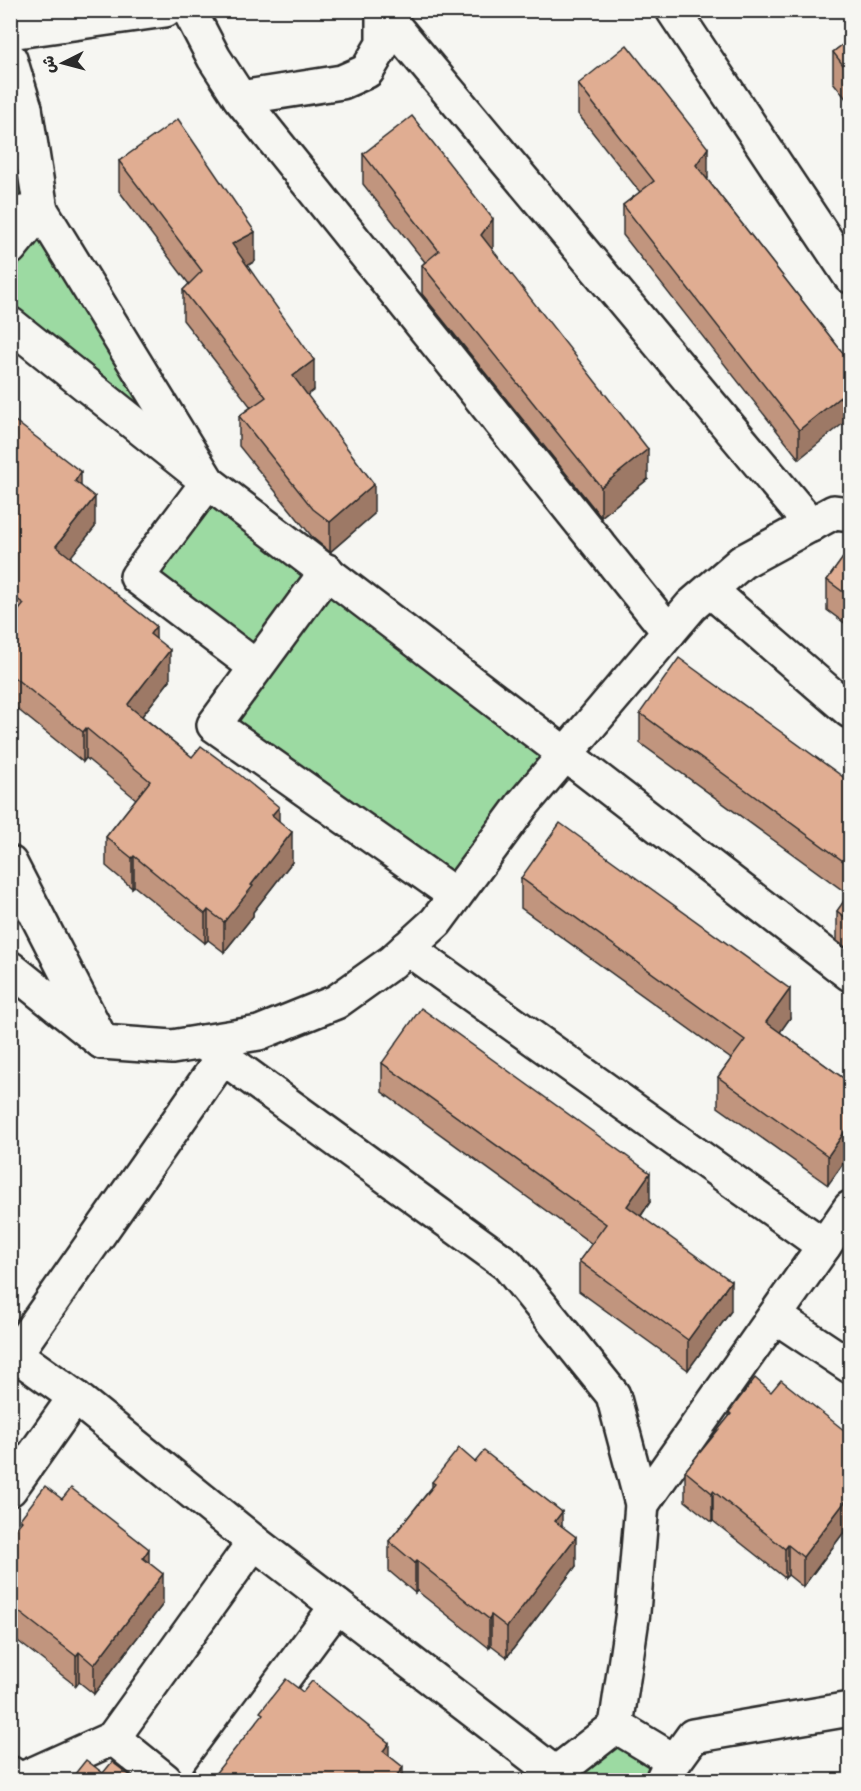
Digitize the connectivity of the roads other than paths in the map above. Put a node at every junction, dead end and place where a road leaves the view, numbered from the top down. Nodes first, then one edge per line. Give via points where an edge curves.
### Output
1 (165, 10) edge
2 (189, 10) edge
3 (673, 10) edge
4 (383, 12) edge
5 (10, 32) edge
6 (10, 59) edge
7 (240, 98) junction
8 (26, 108) junction
9 (10, 146) edge
10 (26, 212) edge
11 (10, 248) edge
12 (850, 276) edge
13 (10, 324) edge
14 (208, 482) junction
15 (850, 514) edge
16 (811, 525) junction
17 (327, 571) junction
18 (710, 590) junction
19 (669, 632) junction
20 (255, 667) junction
21 (850, 711) edge
22 (566, 754) junction
23 (10, 862) edge
24 (455, 895) junction
25 (407, 948) junction
26 (10, 968) edge
27 (850, 974) edge
28 (102, 1042) junction
29 (213, 1049) junction
30 (850, 1208) edge
31 (824, 1246) junction
32 (775, 1316) junction
33 (850, 1366) edge
34 (75, 1397) junction
35 (10, 1489) edge
36 (642, 1504) junction
37 (254, 1542) junction
38 (337, 1606) junction
39 (850, 1709) edge
40 (616, 1726) junction
41 (113, 1738) junction
42 (669, 1771) edge
43 (10, 1773) edge
44 (554, 1778) edge
45 (165, 1780) edge
46 (208, 1780) edge

1 - 5 street
2 - 7 street
3 - 12 street
4 - 7 street via 383,44 367,70 342,82
4 - 16 street
6 - 8 street
7 - 19 street
8 - 9 street
8 - 10 street
10 - 11 street
10 - 14 street
13 - 14 street
14 - 17 street
14 - 20 street via 137,577
15 - 16 street via 834,512
16 - 18 street via 742,562
17 - 20 street
17 - 22 street
18 - 19 street
18 - 21 street
19 - 22 street
20 - 24 street via 214,726
22 - 24 street
22 - 27 street
23 - 28 street
24 - 25 street via 436,922
25 - 29 street via 336,1002
25 - 31 street
26 - 28 street
28 - 29 street
29 - 34 street via 15,1354
29 - 36 street via 507,1265 613,1395
30 - 31 street
31 - 32 street
32 - 33 street
32 - 36 street
34 - 35 street
34 - 37 street
36 - 40 street via 633,1612
37 - 38 street
37 - 41 street
38 - 44 street
38 - 46 street
39 - 42 street via 693,1736
40 - 42 street
40 - 44 street
41 - 43 street via 20,1780
41 - 45 street

